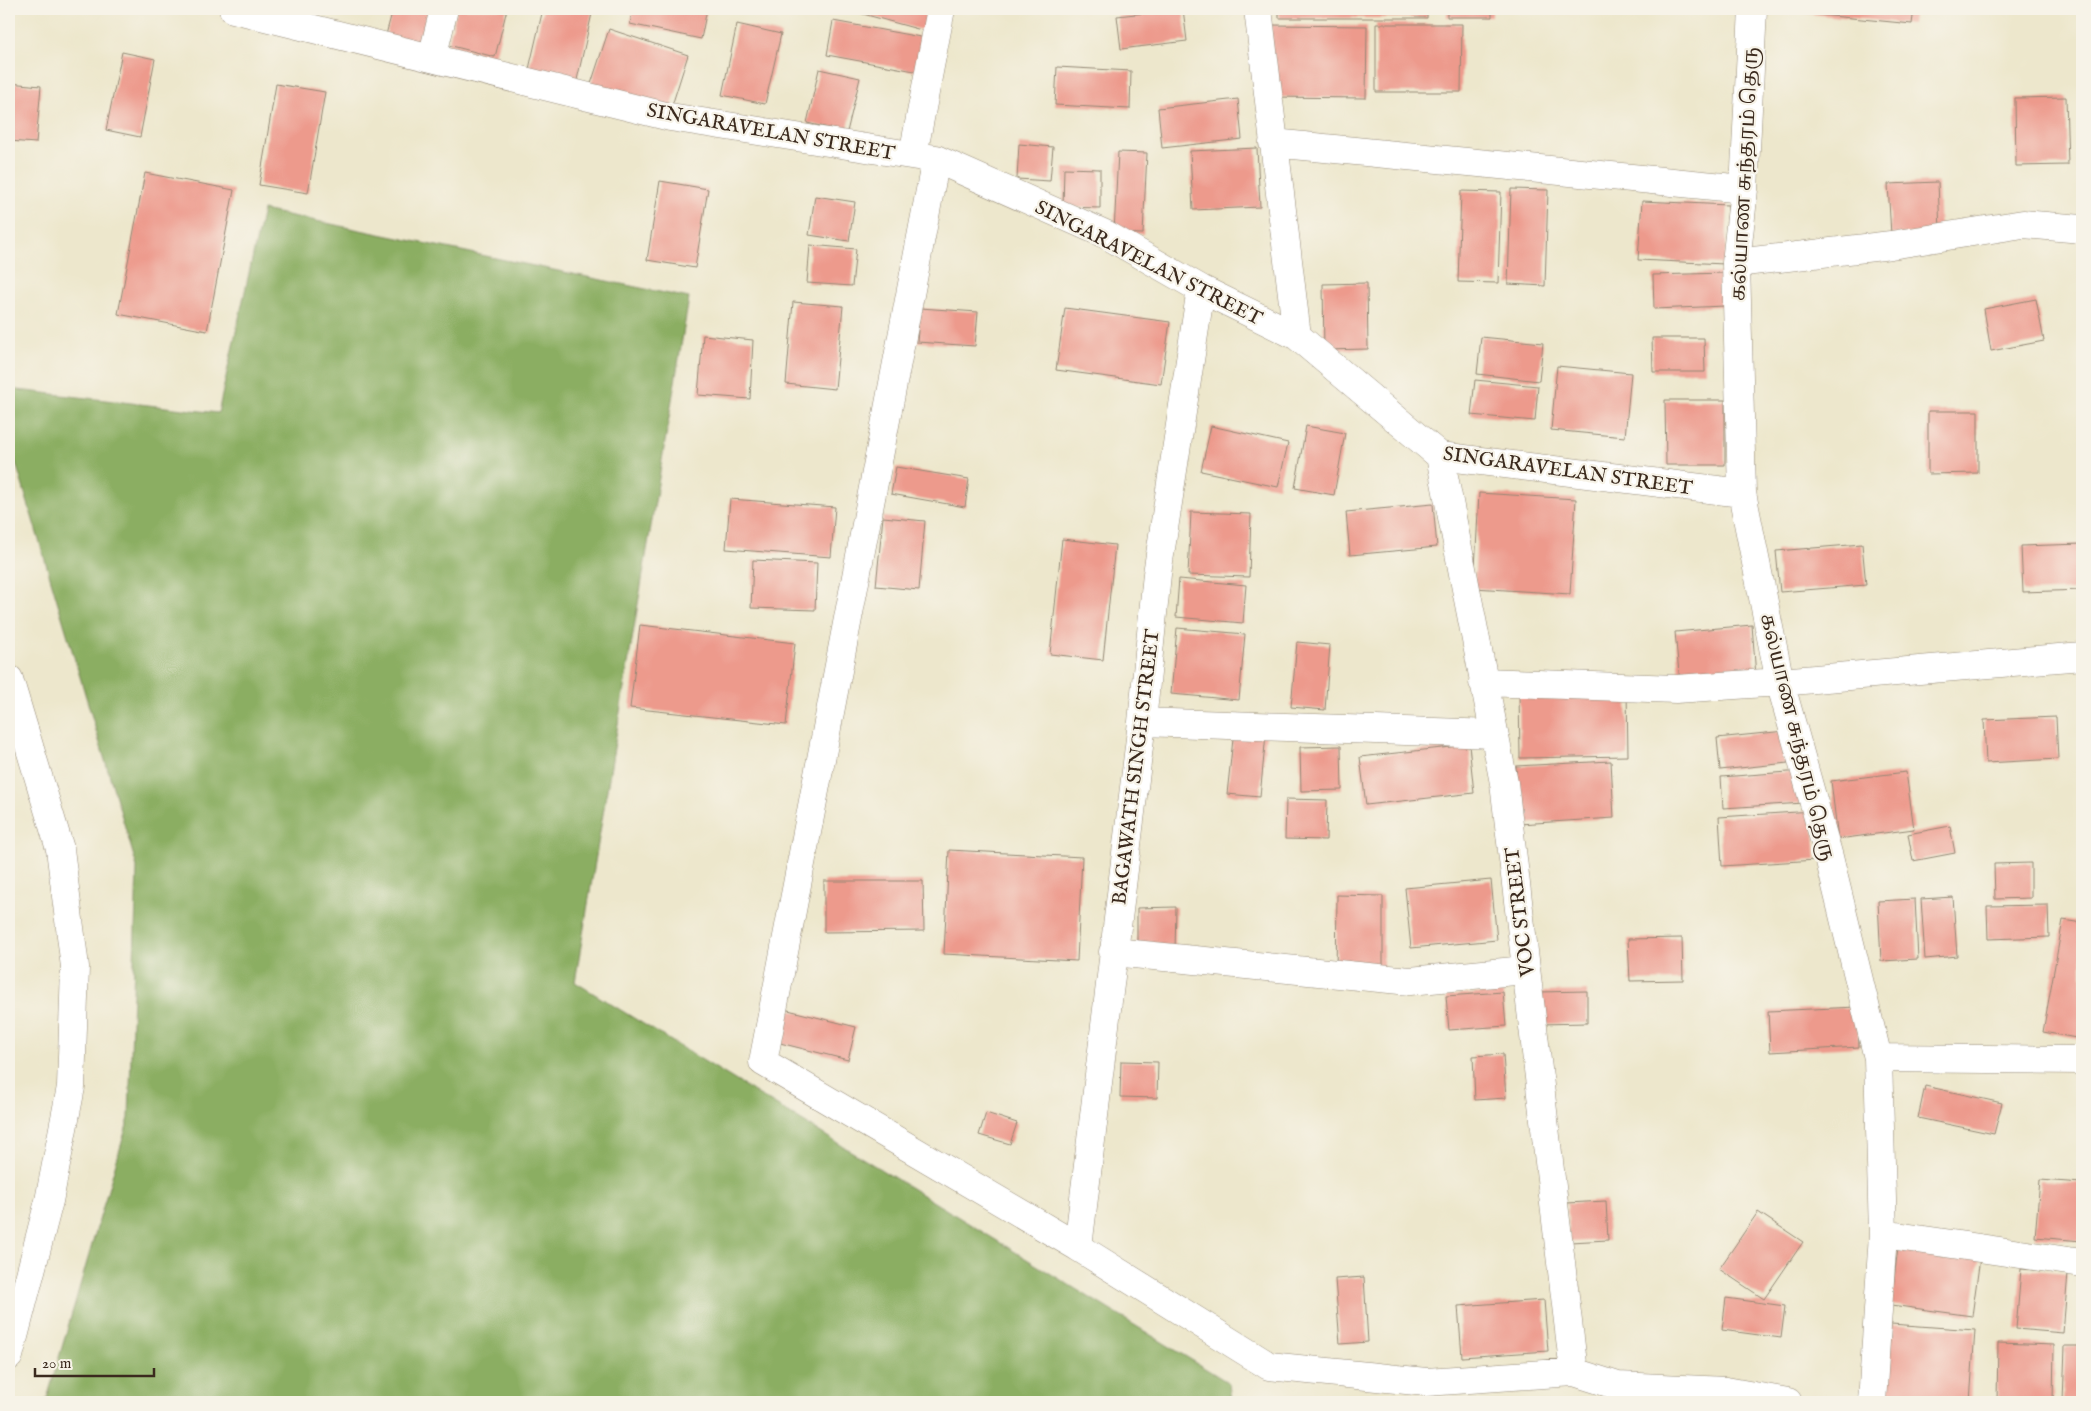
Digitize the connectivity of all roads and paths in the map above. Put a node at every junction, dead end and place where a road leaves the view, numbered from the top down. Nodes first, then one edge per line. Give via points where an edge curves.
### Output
1 (233, 9) edge
2 (444, 9) edge
3 (941, 9) edge
4 (1258, 9) edge
5 (1753, 9) edge
6 (432, 58) junction
7 (1273, 143) junction
8 (925, 157) junction
9 (1744, 188) junction
10 (2082, 229) edge
11 (1736, 263) junction
12 (1201, 289) junction
13 (1297, 336) junction
14 (1440, 456) junction
15 (1742, 493) junction
16 (2082, 656) edge
17 (9, 679) edge
18 (1483, 682) junction
19 (1780, 682) junction
20 (1142, 722) junction
21 (1494, 734) junction
22 (1113, 952) junction
23 (1526, 970) junction
24 (1878, 1058) junction
25 (2082, 1060) edge
26 (1883, 1234) junction
27 (1078, 1246) junction
28 (2082, 1263) edge
29 (9, 1356) edge
30 (1574, 1372) junction
31 (1427, 1392) edge
32 (1619, 1394) edge
33 (1788, 1402) edge
34 (1872, 1402) edge

1 - 6 street, SINGARAVELAN STREET
2 - 6 street
3 - 8 street
4 - 7 street
5 - 9 street, கல்யாண சுந்தரம் தெரு
6 - 8 street, SINGARAVELAN STREET via 670,117
7 - 9 street
7 - 13 street
8 - 12 street, SINGARAVELAN STREET via 1105,234
8 - 27 street via 763,1062
9 - 11 street, கல்யாண சுந்தரம் தெரு
10 - 11 street via 2023,224 1891,245
11 - 15 street, கல்யாண சுந்தரம் தெரு
12 - 13 street, SINGARAVELAN STREET
12 - 20 street, BAGAWATH SINGH STREET via 1158,574
13 - 14 street, SINGARAVELAN STREET
14 - 15 street, SINGARAVELAN STREET
14 - 18 street, VOC STREET
15 - 19 street, கல்யாண சுந்தரம் தெரு
16 - 19 street
17 - 29 street via 60,849 75,967 71,1087 49,1201
18 - 19 street via 1676,689
18 - 21 street, VOC STREET
19 - 24 street, கல்யாண சுந்தரம் தெரு via 1829,857
20 - 21 street
20 - 22 street, BAGAWATH SINGH STREET
21 - 23 street, VOC STREET via 1504,783
22 - 23 street via 1410,981
22 - 27 street, BAGAWATH SINGH STREET
23 - 30 street, VOC STREET
24 - 25 street
24 - 26 street, கல்யாண சுந்தரம் தெரு
26 - 28 street
26 - 34 street, கல்யாண சுந்தரம் தெரு
27 - 31 street via 1269,1366
30 - 31 street
30 - 32 street
32 - 33 street via 1726,1391

